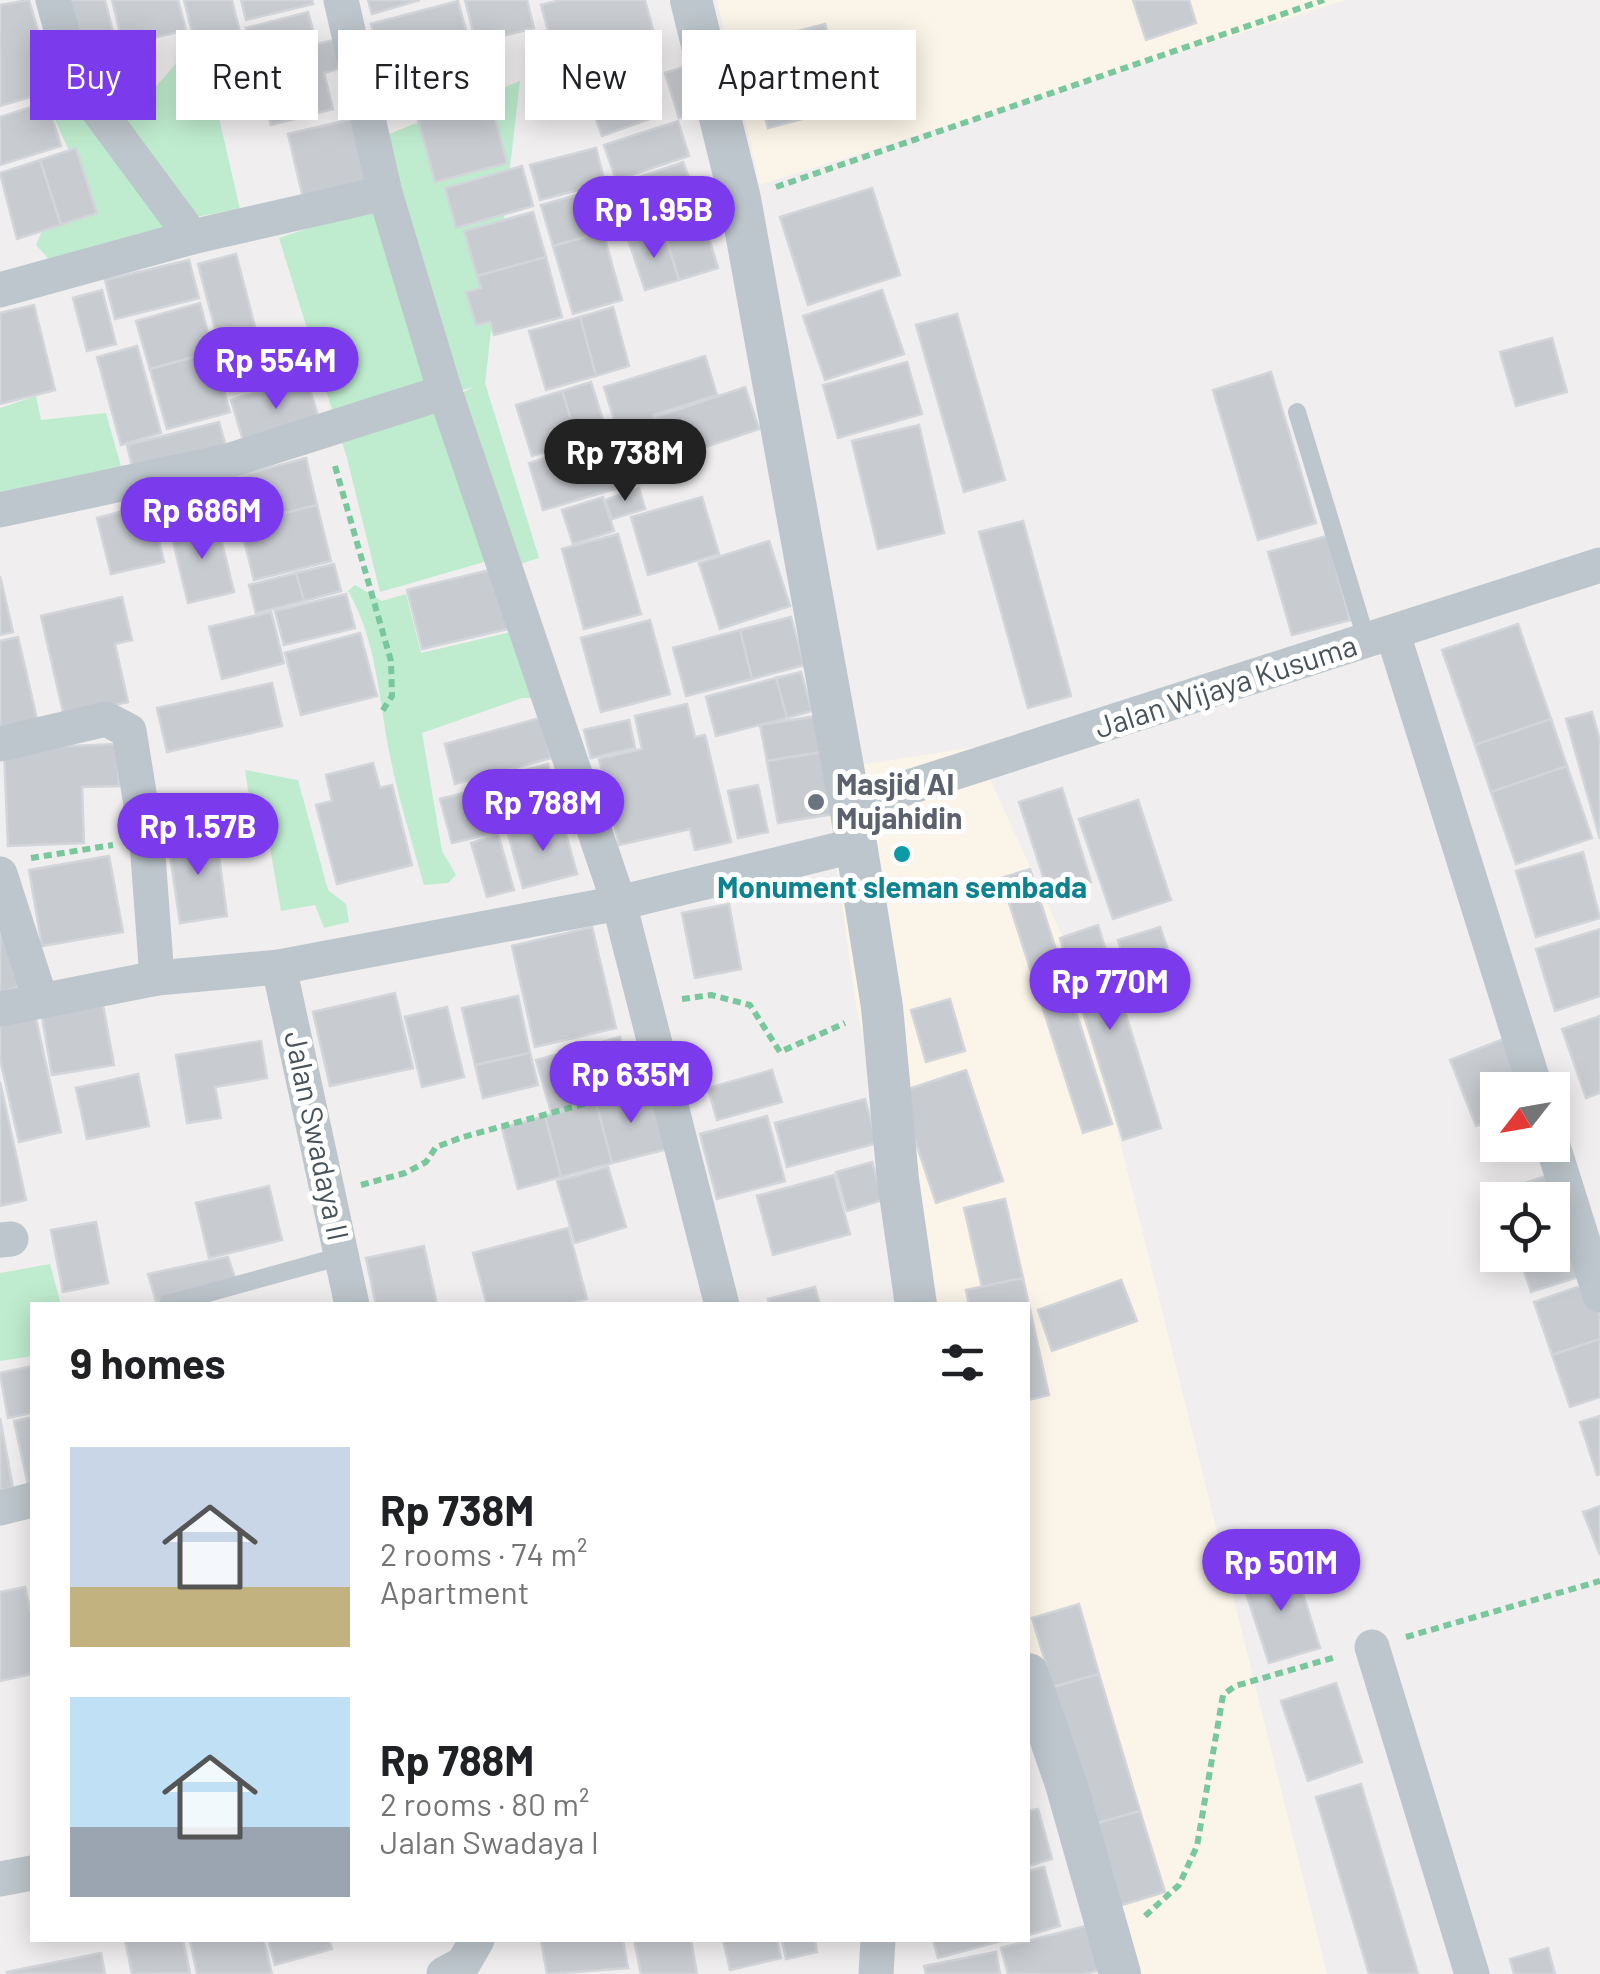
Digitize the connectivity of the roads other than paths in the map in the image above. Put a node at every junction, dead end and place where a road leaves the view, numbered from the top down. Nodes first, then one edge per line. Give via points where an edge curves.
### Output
1 (53, 0) edge
2 (341, 0) edge
3 (691, 0) edge
4 (385, 193) junction
5 (192, 238) junction
6 (0, 290) edge
7 (445, 392) junction
8 (1297, 412) dead end
9 (0, 510) edge
10 (1600, 565) edge
11 (1380, 638) junction
12 (0, 744) edge
13 (852, 826) junction
14 (8, 866) edge
15 (618, 903) junction
16 (278, 967) junction
17 (158, 978) junction
18 (41, 1001) junction
19 (0, 1009) edge
20 (1530, 1072) edge
21 (1558, 1162) edge
22 (342, 1256) junction
23 (1600, 1296) edge
24 (175, 1302) edge
25 (351, 1302) edge
26 (721, 1302) edge
27 (916, 1302) edge
28 (30, 1500) edge
29 (0, 1508) edge
30 (1372, 1647) road end
31 (1030, 1680) edge
32 (30, 1873) edge
33 (0, 1879) edge
34 (475, 1942) edge
35 (878, 1942) edge
36 (1115, 1960) edge
37 (444, 1974) edge
38 (876, 1974) edge
39 (1472, 1974) edge

1 - 5 street via 75,79
2 - 4 street
3 - 13 street via 740,199
4 - 5 street
4 - 7 street
5 - 6 street
7 - 9 street via 228,461
7 - 15 street
8 - 11 lane
10 - 11 street, Jalan Wijaya Kusuma
11 - 13 street, Jalan Wijaya Kusuma
11 - 20 street
12 - 17 street via 106,719 129,732
13 - 15 street, Jalan Wijaya Kusuma
13 - 27 street via 882,1008
14 - 18 street
15 - 16 street, Jalan Wijaya Kusuma
15 - 26 street
16 - 17 street, Jalan Wijaya Kusuma
16 - 22 street, Jalan Swadaya II
17 - 18 street, Jalan Wijaya Kusuma
18 - 19 street, Jalan Wijaya Kusuma
21 - 23 street
22 - 24 lane
22 - 25 street, Jalan Swadaya II
28 - 29 street
30 - 39 street
31 - 36 street
32 - 33 street
34 - 37 street via 463,1964
35 - 38 street

